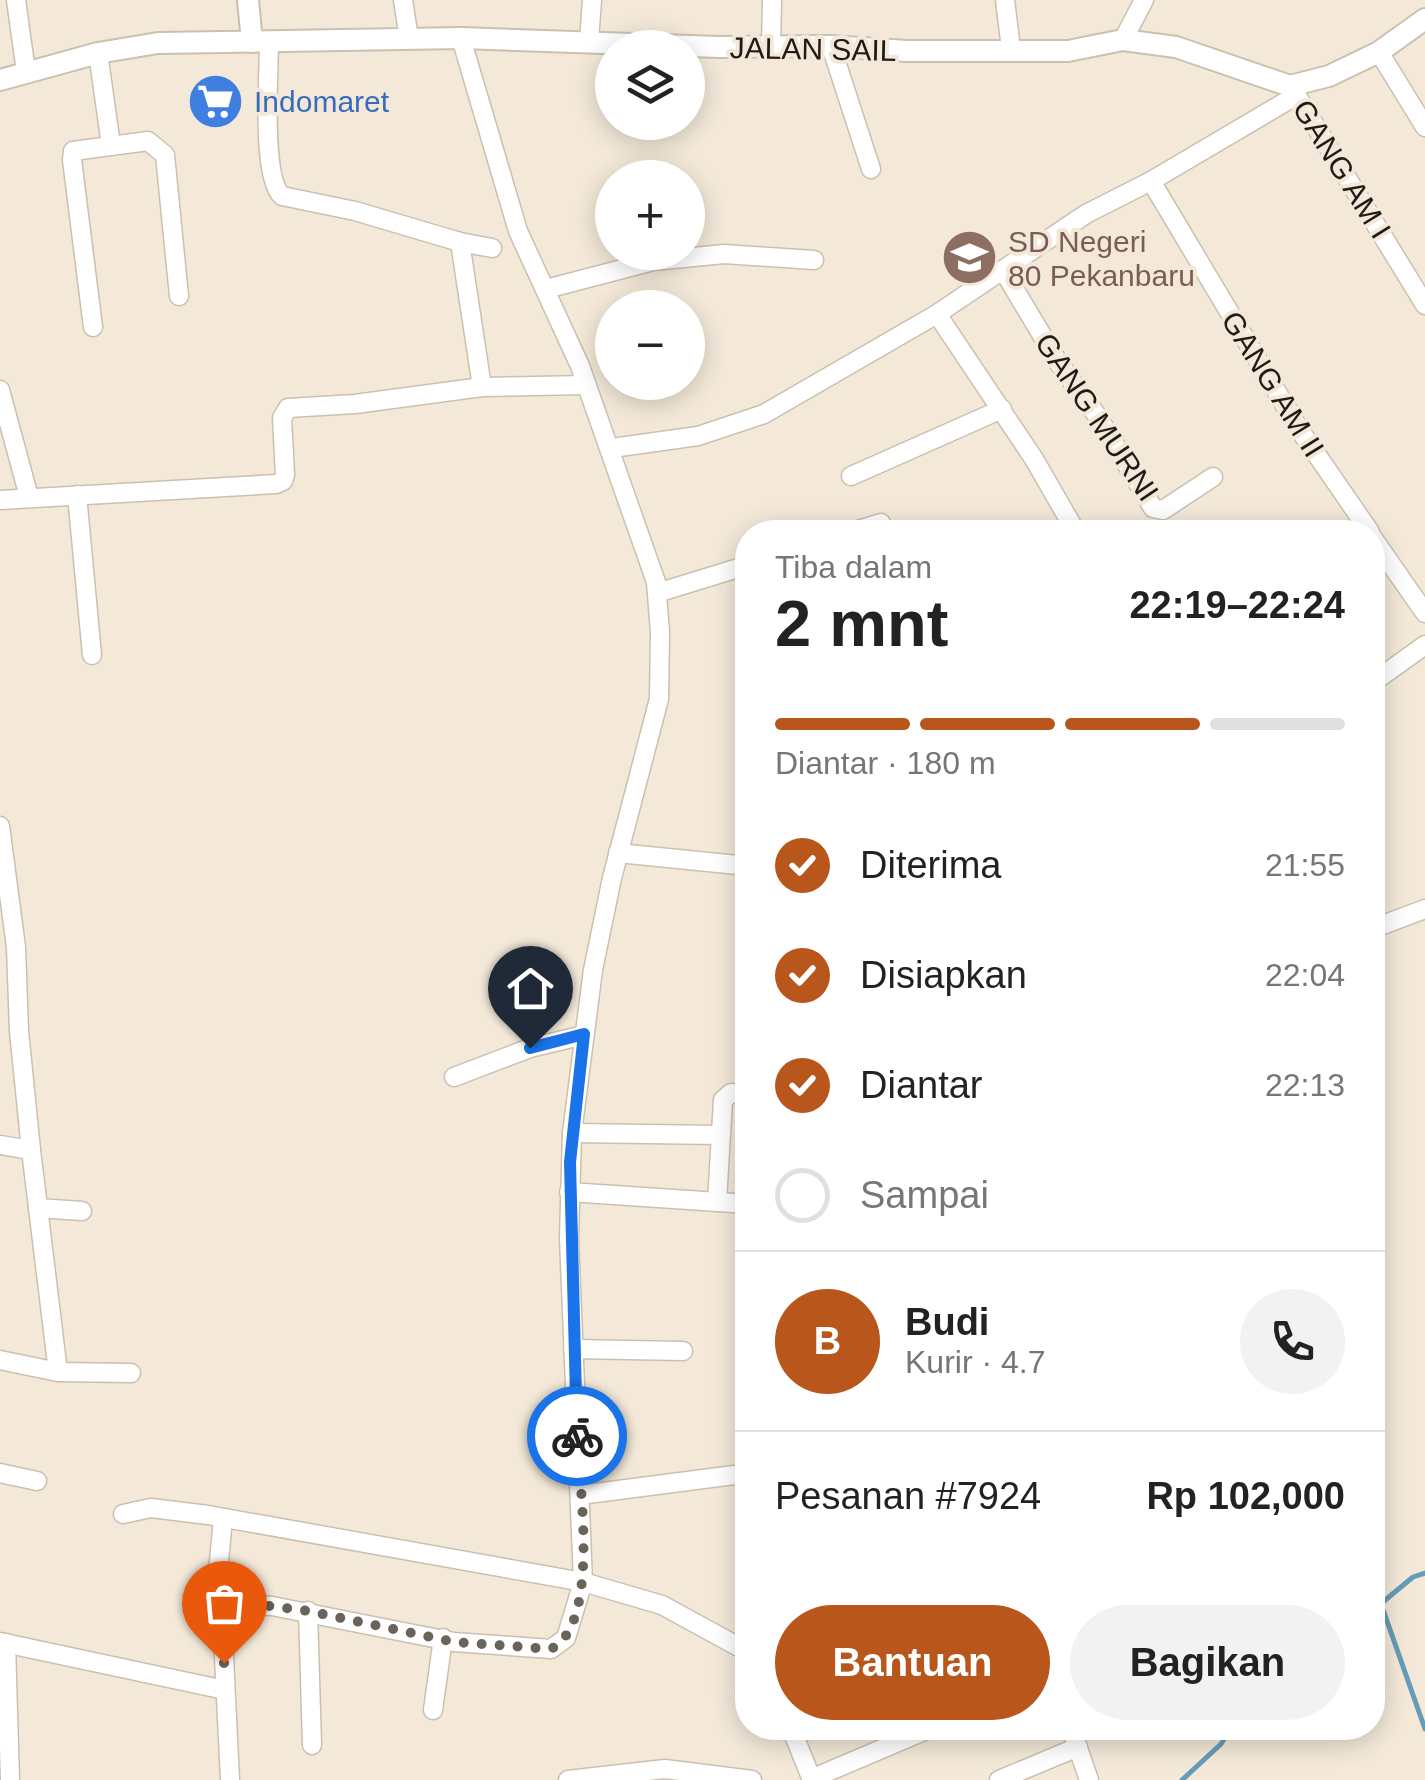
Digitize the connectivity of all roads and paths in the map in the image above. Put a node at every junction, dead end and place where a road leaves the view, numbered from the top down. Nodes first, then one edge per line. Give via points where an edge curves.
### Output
1 (16, 0) edge
2 (248, 0) edge
3 (403, 0) edge
4 (592, 0) edge
5 (772, 0) edge
6 (1004, 0) edge
7 (1144, 0) edge
8 (1425, 19) edge
9 (461, 38) junction
10 (409, 39) junction
11 (1123, 40) junction
12 (589, 41) junction
13 (260, 42) junction
14 (771, 46) junction
15 (831, 46) junction
16 (1011, 49) junction
17 (1379, 52) junction
18 (98, 53) junction
19 (26, 72) junction
20 (0, 80) edge
21 (1293, 90) junction
22 (1425, 127) edge
23 (111, 145) junction
24 (871, 168) dead end
25 (1151, 181) junction
26 (460, 242) junction
27 (492, 248) dead end
28 (814, 260) dead end
29 (1003, 270) junction
30 (546, 289) junction
31 (180, 296) dead end
32 (1425, 305) edge
33 (937, 314) junction
34 (93, 327) dead end
35 (587, 384) junction
36 (482, 386) junction
37 (0, 390) edge
38 (1002, 408) junction
39 (612, 448) junction
40 (851, 476) dead end
41 (1213, 477) dead end
42 (77, 495) junction
43 (29, 496) junction
44 (0, 500) edge
45 (1069, 520) edge
46 (1361, 520) edge
47 (1385, 554) edge
48 (735, 569) edge
49 (657, 593) junction
50 (1425, 613) edge
51 (1425, 645) edge
52 (92, 655) dead end
53 (1385, 674) edge
54 (0, 826) edge
55 (618, 854) junction
56 (735, 865) edge
57 (1425, 909) edge
58 (1385, 923) edge
59 (584, 1034) junction
60 (454, 1077) dead end
61 (735, 1093) edge
62 (572, 1133) junction
63 (720, 1135) junction
64 (0, 1145) edge
65 (31, 1150) junction
66 (569, 1192) junction
67 (717, 1202) junction
68 (735, 1203) edge
69 (38, 1208) junction
70 (82, 1211) dead end
71 (572, 1349) junction
72 (683, 1351) dead end
73 (0, 1360) edge
74 (58, 1372) junction
75 (131, 1373) dead end
76 (0, 1473) edge
77 (735, 1476) edge
78 (37, 1481) dead end
79 (580, 1494) junction
80 (123, 1514) dead end
81 (222, 1518) junction
82 (583, 1582) junction
83 (308, 1611) junction
84 (735, 1635) edge
85 (222, 1636) junction
86 (442, 1638) junction
87 (3, 1642) edge
88 (224, 1690) junction
89 (432, 1710) dead end
90 (795, 1740) edge
91 (903, 1740) edge
92 (1075, 1740) edge
93 (312, 1745) dead end
94 (1078, 1747) junction
95 (632, 1776) edge
96 (10, 1780) edge
97 (230, 1780) edge
98 (568, 1780) edge
99 (752, 1780) edge
100 (811, 1780) edge
101 (999, 1780) edge
102 (1090, 1780) edge

1 - 19 street
2 - 13 street
3 - 10 street
4 - 12 street
5 - 14 street
6 - 16 street
7 - 11 street
8 - 17 street
9 - 10 street, JALAN SAIL
9 - 12 street, JALAN SAIL
9 - 30 street via 518,231
10 - 13 street, JALAN SAIL
11 - 16 street, JALAN SAIL via 1068,52
11 - 21 street, JALAN SAIL via 1176,47
12 - 14 street, JALAN SAIL
13 - 18 street, JALAN SAIL via 158,43
13 - 26 street via 275,190
14 - 15 street, JALAN SAIL
15 - 16 street, JALAN SAIL
15 - 24 street
17 - 21 street
17 - 22 street
18 - 19 street, JALAN SAIL
18 - 23 street
19 - 20 street, JALAN SAIL
21 - 25 street
21 - 32 street, GANG AM I
23 - 31 street via 148,141 165,155
23 - 34 street via 73,151 72,160
25 - 29 street via 1086,214
25 - 46 street, GANG AM II via 1299,429
26 - 27 street
26 - 36 street
28 - 30 street via 724,254 653,261
29 - 33 street
29 - 41 street, GANG MURNI via 1153,508 1163,510
30 - 35 street
33 - 38 street
33 - 39 street via 764,414 698,436
35 - 36 street
35 - 39 street
36 - 42 street via 288,408 282,418 285,475 276,484
37 - 43 street
38 - 40 street
38 - 45 street
39 - 49 street
42 - 43 street
42 - 52 street
43 - 44 street
47 - 50 street, GANG AM II
48 - 49 street
49 - 55 street via 658,699
51 - 53 street
54 - 65 street
55 - 56 street
55 - 59 street
57 - 58 street
59 - 60 street
59 - 62 street
61 - 63 street via 723,1100
62 - 63 street
62 - 66 street
63 - 67 street
64 - 65 street
65 - 69 street
66 - 67 street
66 - 71 street
67 - 68 street
69 - 70 street
69 - 74 street
71 - 72 street
71 - 79 street
73 - 74 street
74 - 75 street
76 - 78 street
77 - 79 street
79 - 82 street
80 - 81 street via 151,1508
81 - 82 street
81 - 85 street via 216,1594
82 - 84 street via 662,1604
82 - 86 street via 566,1638 551,1649
83 - 85 street via 254,1604 227,1622
83 - 86 street
83 - 93 street
85 - 88 street
86 - 89 street
87 - 88 street
87 - 96 street
88 - 97 street
90 - 100 street
91 - 100 street
92 - 94 street
94 - 101 street
94 - 102 street
95 - 98 street
95 - 99 street via 665,1768

